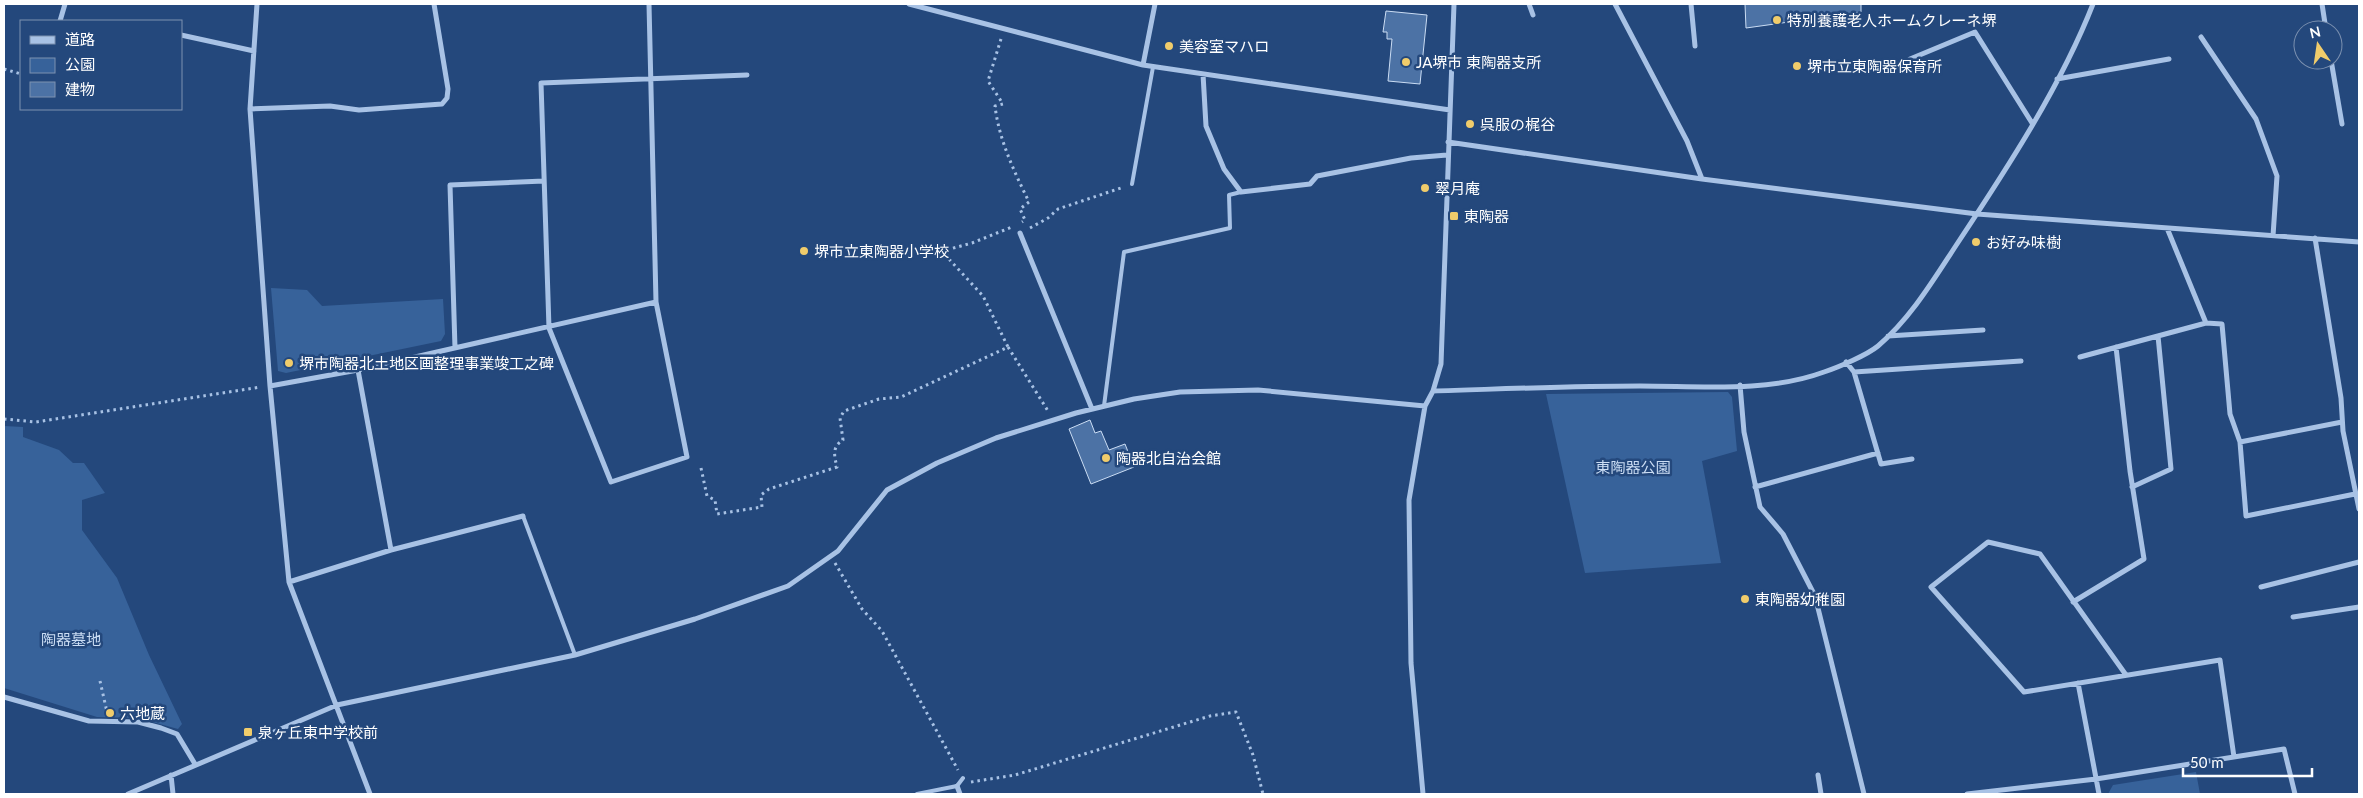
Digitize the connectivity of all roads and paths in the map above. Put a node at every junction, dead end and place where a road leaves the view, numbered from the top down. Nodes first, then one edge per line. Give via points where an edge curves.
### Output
1 (65, 4) edge
2 (257, 4) edge
3 (434, 4) edge
4 (649, 4) edge
5 (909, 4) edge
6 (1155, 4) edge
7 (1454, 4) edge
8 (1529, 4) edge
9 (1615, 4) edge
10 (1691, 4) edge
11 (2093, 4) edge
12 (2322, 4) edge
13 (1533, 15) dead end
14 (60, 20) edge
15 (2324, 20) edge
16 (1004, 28) junction
17 (182, 35) edge
18 (2201, 37) dead end
19 (1695, 46) dead end
20 (254, 51) junction
21 (1910, 59) dead end
22 (2169, 59) dead end
23 (1143, 65) junction
24 (1153, 67) junction
25 (4, 69) edge
26 (2333, 70) edge
27 (20, 74) edge
28 (1203, 74) junction
29 (747, 75) dead end
30 (651, 78) junction
31 (2057, 79) junction
32 (250, 109) junction
33 (1450, 110) junction
34 (2032, 123) junction
35 (2342, 124) dead end
36 (1448, 142) junction
37 (1447, 155) junction
38 (1702, 179) junction
39 (544, 181) junction
40 (1132, 184) joint
41 (1241, 192) junction
42 (1977, 214) junction
43 (2167, 228) junction
44 (1020, 233) joint
45 (2273, 236) junction
46 (2315, 238) junction
47 (2359, 242) edge
48 (656, 302) junction
49 (2206, 323) junction
50 (549, 328) junction
51 (1983, 330) dead end
52 (1888, 336) junction
53 (2158, 336) junction
54 (1008, 347) junction
55 (455, 348) junction
56 (2116, 348) junction
57 (2080, 357) dead end
58 (2022, 361) dead end
59 (1846, 362) junction
60 (358, 370) junction
61 (1854, 372) junction
62 (270, 386) junction
63 (1740, 386) junction
64 (1434, 391) junction
65 (1104, 406) junction
66 (1426, 406) junction
67 (1092, 409) junction
68 (4, 419) edge
69 (1053, 420) junction
70 (2342, 422) junction
71 (2240, 442) junction
72 (1878, 453) junction
73 (1912, 460) dead end
74 (701, 468) dead end
75 (1755, 487) junction
76 (2132, 487) junction
77 (2355, 494) junction
78 (2359, 509) edge
79 (523, 516) joint
80 (391, 550) junction
81 (830, 556) junction
82 (2359, 562) edge
83 (289, 582) junction
84 (2261, 587) dead end
85 (2073, 602) junction
86 (2359, 607) edge
87 (2293, 617) dead end
88 (576, 655) junction
89 (2126, 675) junction
90 (100, 680) dead end
91 (2078, 683) junction
92 (4, 697) edge
93 (337, 705) junction
94 (110, 723) junction
95 (2234, 757) junction
96 (195, 764) junction
97 (171, 775) junction
98 (1818, 775) dead end
99 (962, 778) junction
100 (2096, 779) junction
101 (957, 786) junction
102 (128, 794) edge
103 (173, 794) edge
104 (370, 794) edge
105 (917, 794) edge
106 (960, 794) edge
107 (1263, 794) edge
108 (1423, 794) edge
109 (1821, 794) edge
110 (1864, 794) edge
111 (1967, 794) edge
112 (2099, 794) edge
113 (2295, 794) edge

1 - 14 street
2 - 20 street
3 - 32 street via 448,89 442,104 359,110 330,106
4 - 30 street
5 - 16 street
6 - 23 street
7 - 33 street
8 - 13 street
9 - 38 street via 1687,141
10 - 19 street
11 - 31 street
12 - 15 street
16 - 23 street
16 - 54 path via 988,81 1003,104 995,106 997,124 1029,202 1020,209 1025,220 972,243 946,250 948,258 983,296
17 - 20 street
18 - 45 street via 2256,120 2277,176
20 - 32 street
21 - 34 street via 1976,32
22 - 31 street
23 - 24 street
24 - 28 street
24 - 40 lane
25 - 27 path
26 - 35 street
28 - 33 street
28 - 41 street via 1206,126 1224,169
29 - 30 street
30 - 39 street via 541,83
30 - 48 street
31 - 34 street
32 - 62 street
33 - 36 street
34 - 42 street
36 - 37 street
36 - 38 street
37 - 41 street via 1411,158 1316,176 1310,184
37 - 64 street via 1441,364
38 - 42 street
39 - 50 street
39 - 55 street via 450,185
40 - 44 path via 1058,209
41 - 65 lane via 1229,195 1230,228 1124,252
42 - 43 street
42 - 52 street via 1916,305
43 - 45 street
43 - 49 street
44 - 67 street
45 - 46 street
46 - 47 street
46 - 70 street
48 - 50 street
48 - 50 street via 687,457 611,482
49 - 53 street
49 - 71 street via 2222,324 2230,414
50 - 55 street
51 - 52 street
52 - 59 street via 1877,347
53 - 56 street
53 - 76 street via 2172,470
54 - 69 path
54 - 74 path via 900,397 879,399 844,411 840,418 843,440 834,452 837,467 769,489 761,494 762,507 717,514 714,500 707,496
55 - 60 street
56 - 57 street
56 - 76 street
58 - 61 street
59 - 61 street
59 - 63 street via 1825,372 1785,383
60 - 62 street
60 - 80 street
61 - 72 street
62 - 68 path via 36,422
62 - 83 street
63 - 64 street via 1563,386
63 - 75 street via 1744,432
64 - 66 street
65 - 66 street via 1180,392 1258,390
65 - 67 street
66 - 108 street via 1409,500 1410,663
67 - 69 street
69 - 81 street via 996,438 937,463 888,490 838,551
70 - 71 street
70 - 77 street
71 - 77 street via 2246,516
72 - 73 street via 1882,464
72 - 75 street
75 - 110 street via 1760,507 1784,534 1815,596
76 - 85 street via 2144,559
77 - 78 street
79 - 80 street
79 - 88 lane
80 - 83 street
81 - 88 street via 788,586 695,619
81 - 99 path via 862,609 882,631
82 - 84 street
83 - 93 street
85 - 89 street
85 - 91 street via 2040,554 1988,542 1931,588 2024,692
86 - 87 street
88 - 93 street
89 - 91 street
89 - 95 street via 2220,660
90 - 94 path
91 - 100 street
92 - 94 street via 89,721
93 - 96 street
93 - 104 street
94 - 96 street via 138,722 177,734
95 - 100 street
95 - 113 street via 2284,749
96 - 97 street
97 - 102 street
97 - 103 street
98 - 109 street
99 - 101 lane
99 - 107 path via 973,783 1015,775 1210,716 1236,712 1253,755
100 - 111 street
100 - 112 street
101 - 105 lane
101 - 106 street

